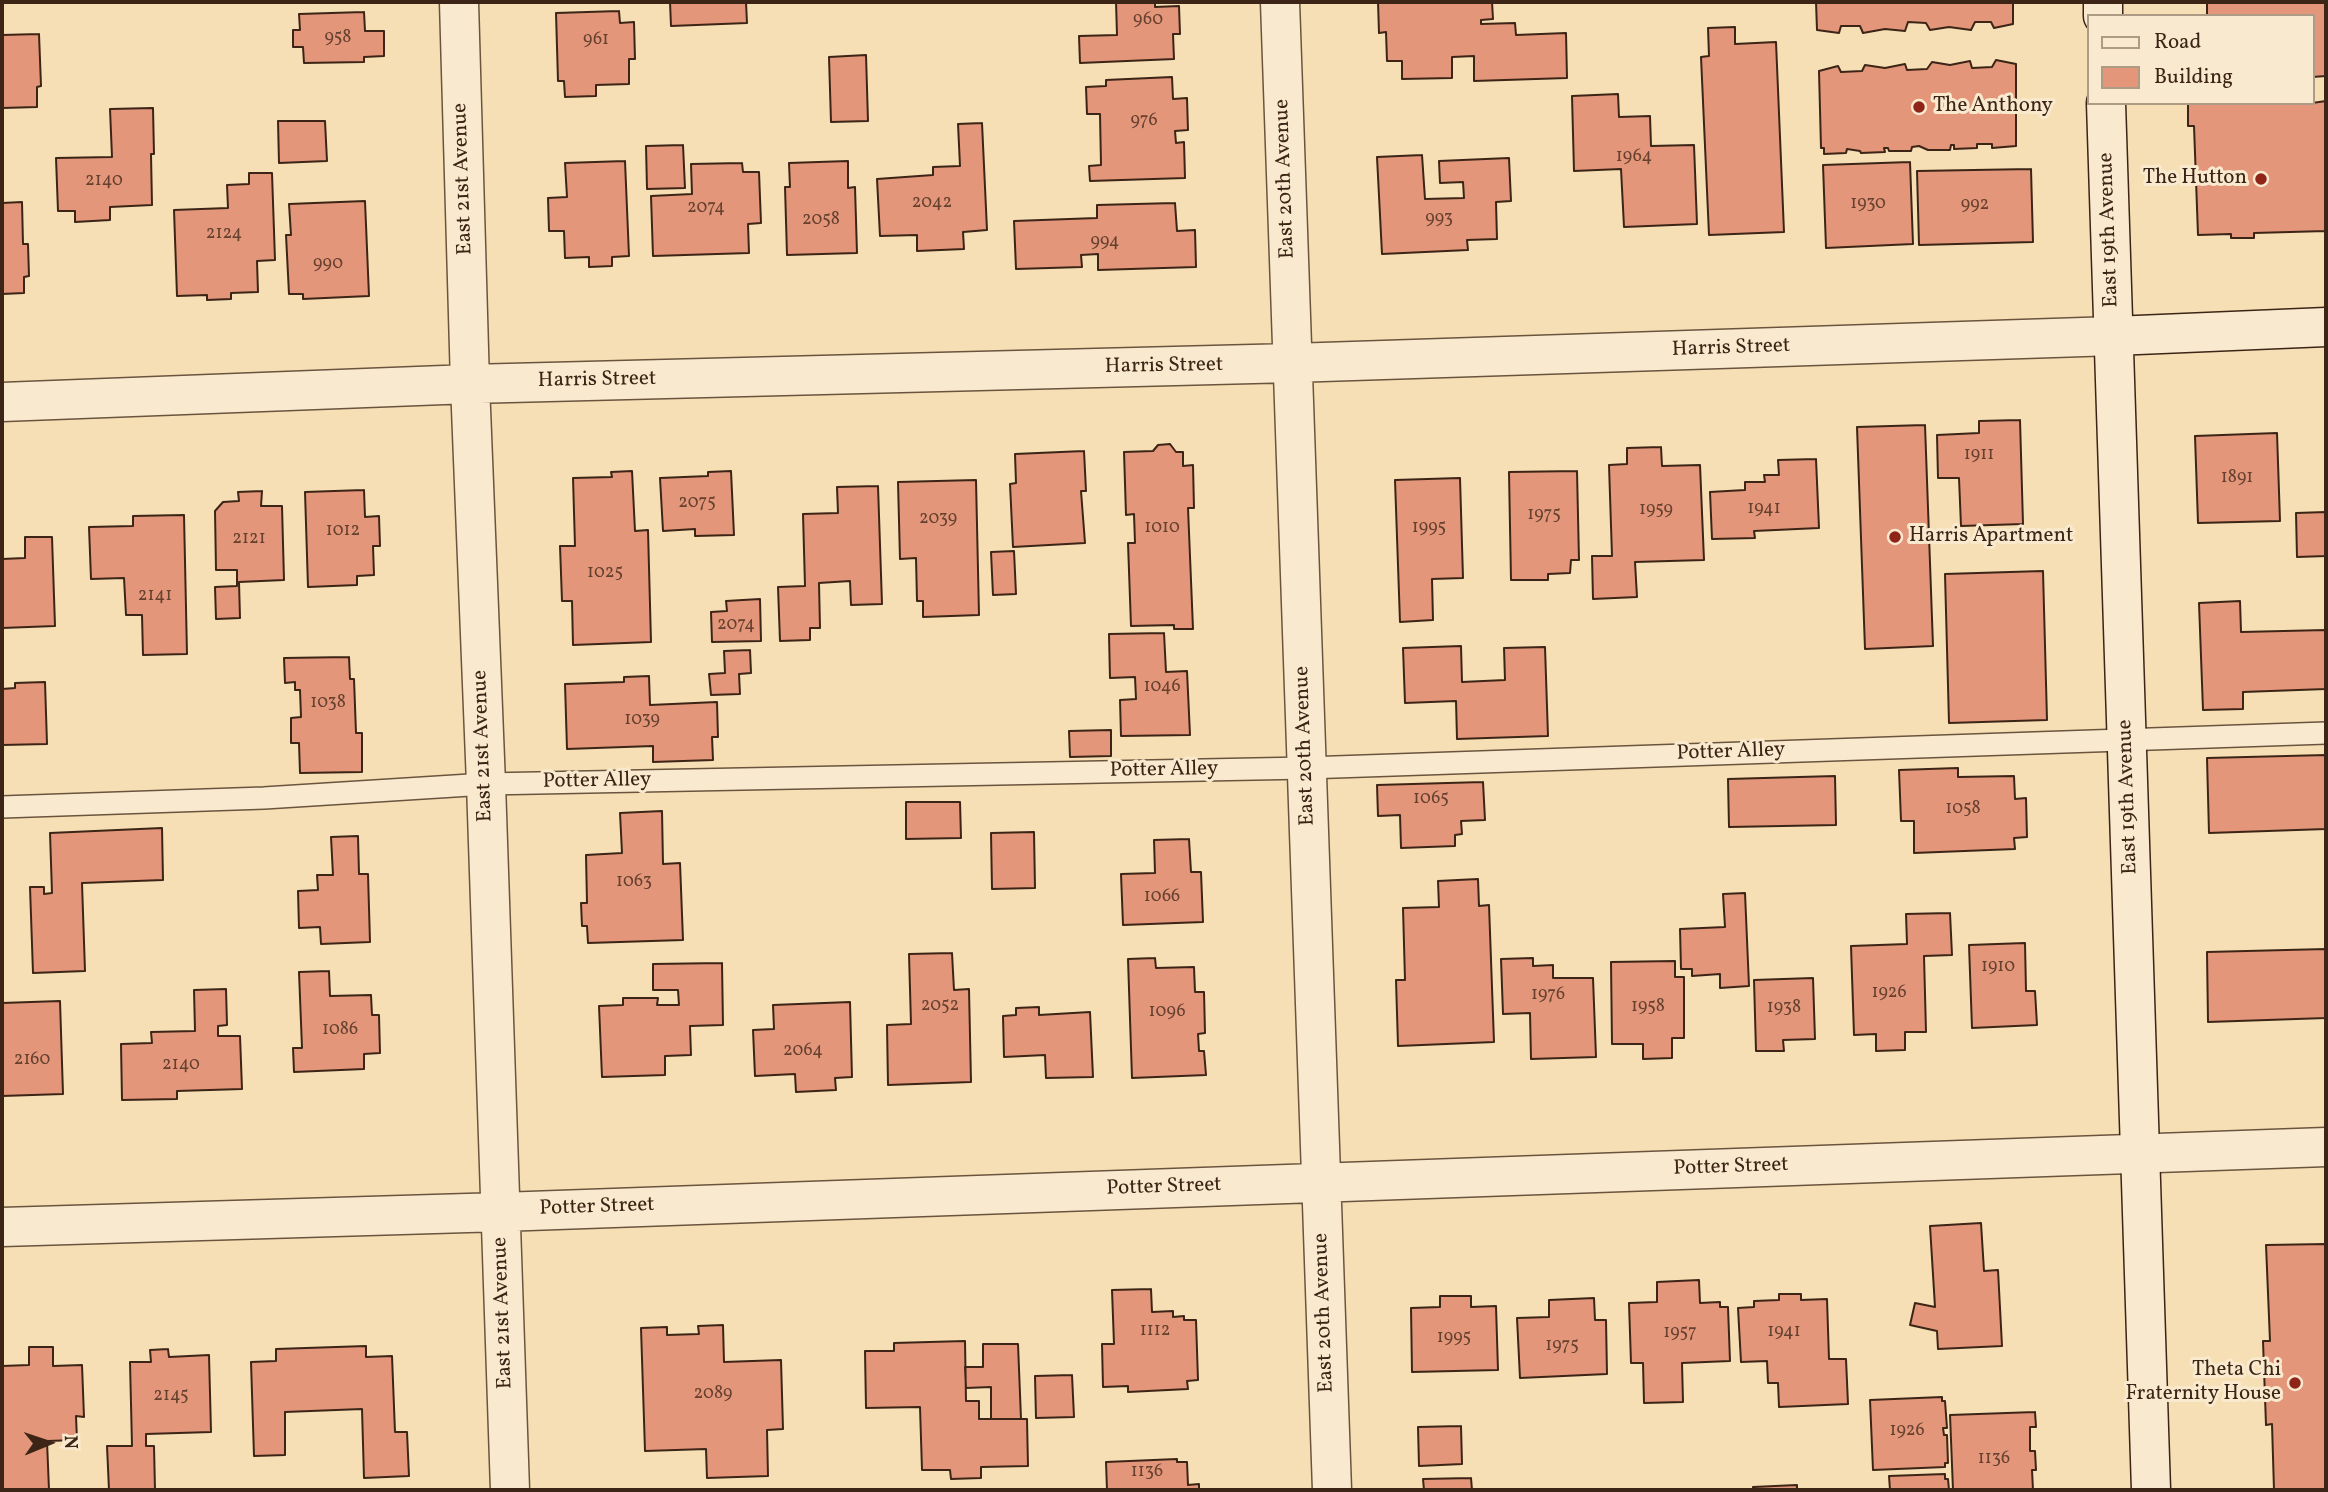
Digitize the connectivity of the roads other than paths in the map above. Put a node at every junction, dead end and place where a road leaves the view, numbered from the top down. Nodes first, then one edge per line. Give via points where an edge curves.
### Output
1 (459, 2) edge
2 (1280, 2) edge
3 (2106, 105) edge
4 (2326, 327) edge
5 (2114, 336) junction
6 (1292, 363) junction
7 (470, 384) junction
8 (2, 402) edge
9 (2326, 733) edge
10 (2127, 740) junction
11 (1306, 768) junction
12 (486, 784) junction
13 (2, 807) edge
14 (2326, 1147) edge
15 (2140, 1154) junction
16 (1321, 1183) junction
17 (501, 1212) junction
18 (2, 1227) edge
19 (510, 1490) edge
20 (1332, 1490) edge
21 (2151, 1490) edge

1 - 7 street, East 21st Avenue
2 - 6 street, East 20th Avenue
3 - 5 street, East 19th Avenue
4 - 5 street, Harris Street
5 - 6 street, Harris Street
5 - 10 street, East 19th Avenue
6 - 7 street, Harris Street
6 - 11 street, East 20th Avenue
7 - 8 street, Harris Street
7 - 12 street, East 21st Avenue
9 - 10 lane, Potter Alley
10 - 11 lane, Potter Alley
10 - 15 street, East 19th Avenue
11 - 12 lane, Potter Alley
11 - 16 street, East 20th Avenue
12 - 13 lane, Potter Alley
12 - 17 street, East 21st Avenue
14 - 15 street, Potter Street
15 - 16 street, Potter Street
15 - 21 street, East 19th Avenue
16 - 17 street, Potter Street
16 - 20 street, East 20th Avenue
17 - 18 street, Potter Street
17 - 19 street, East 21st Avenue

